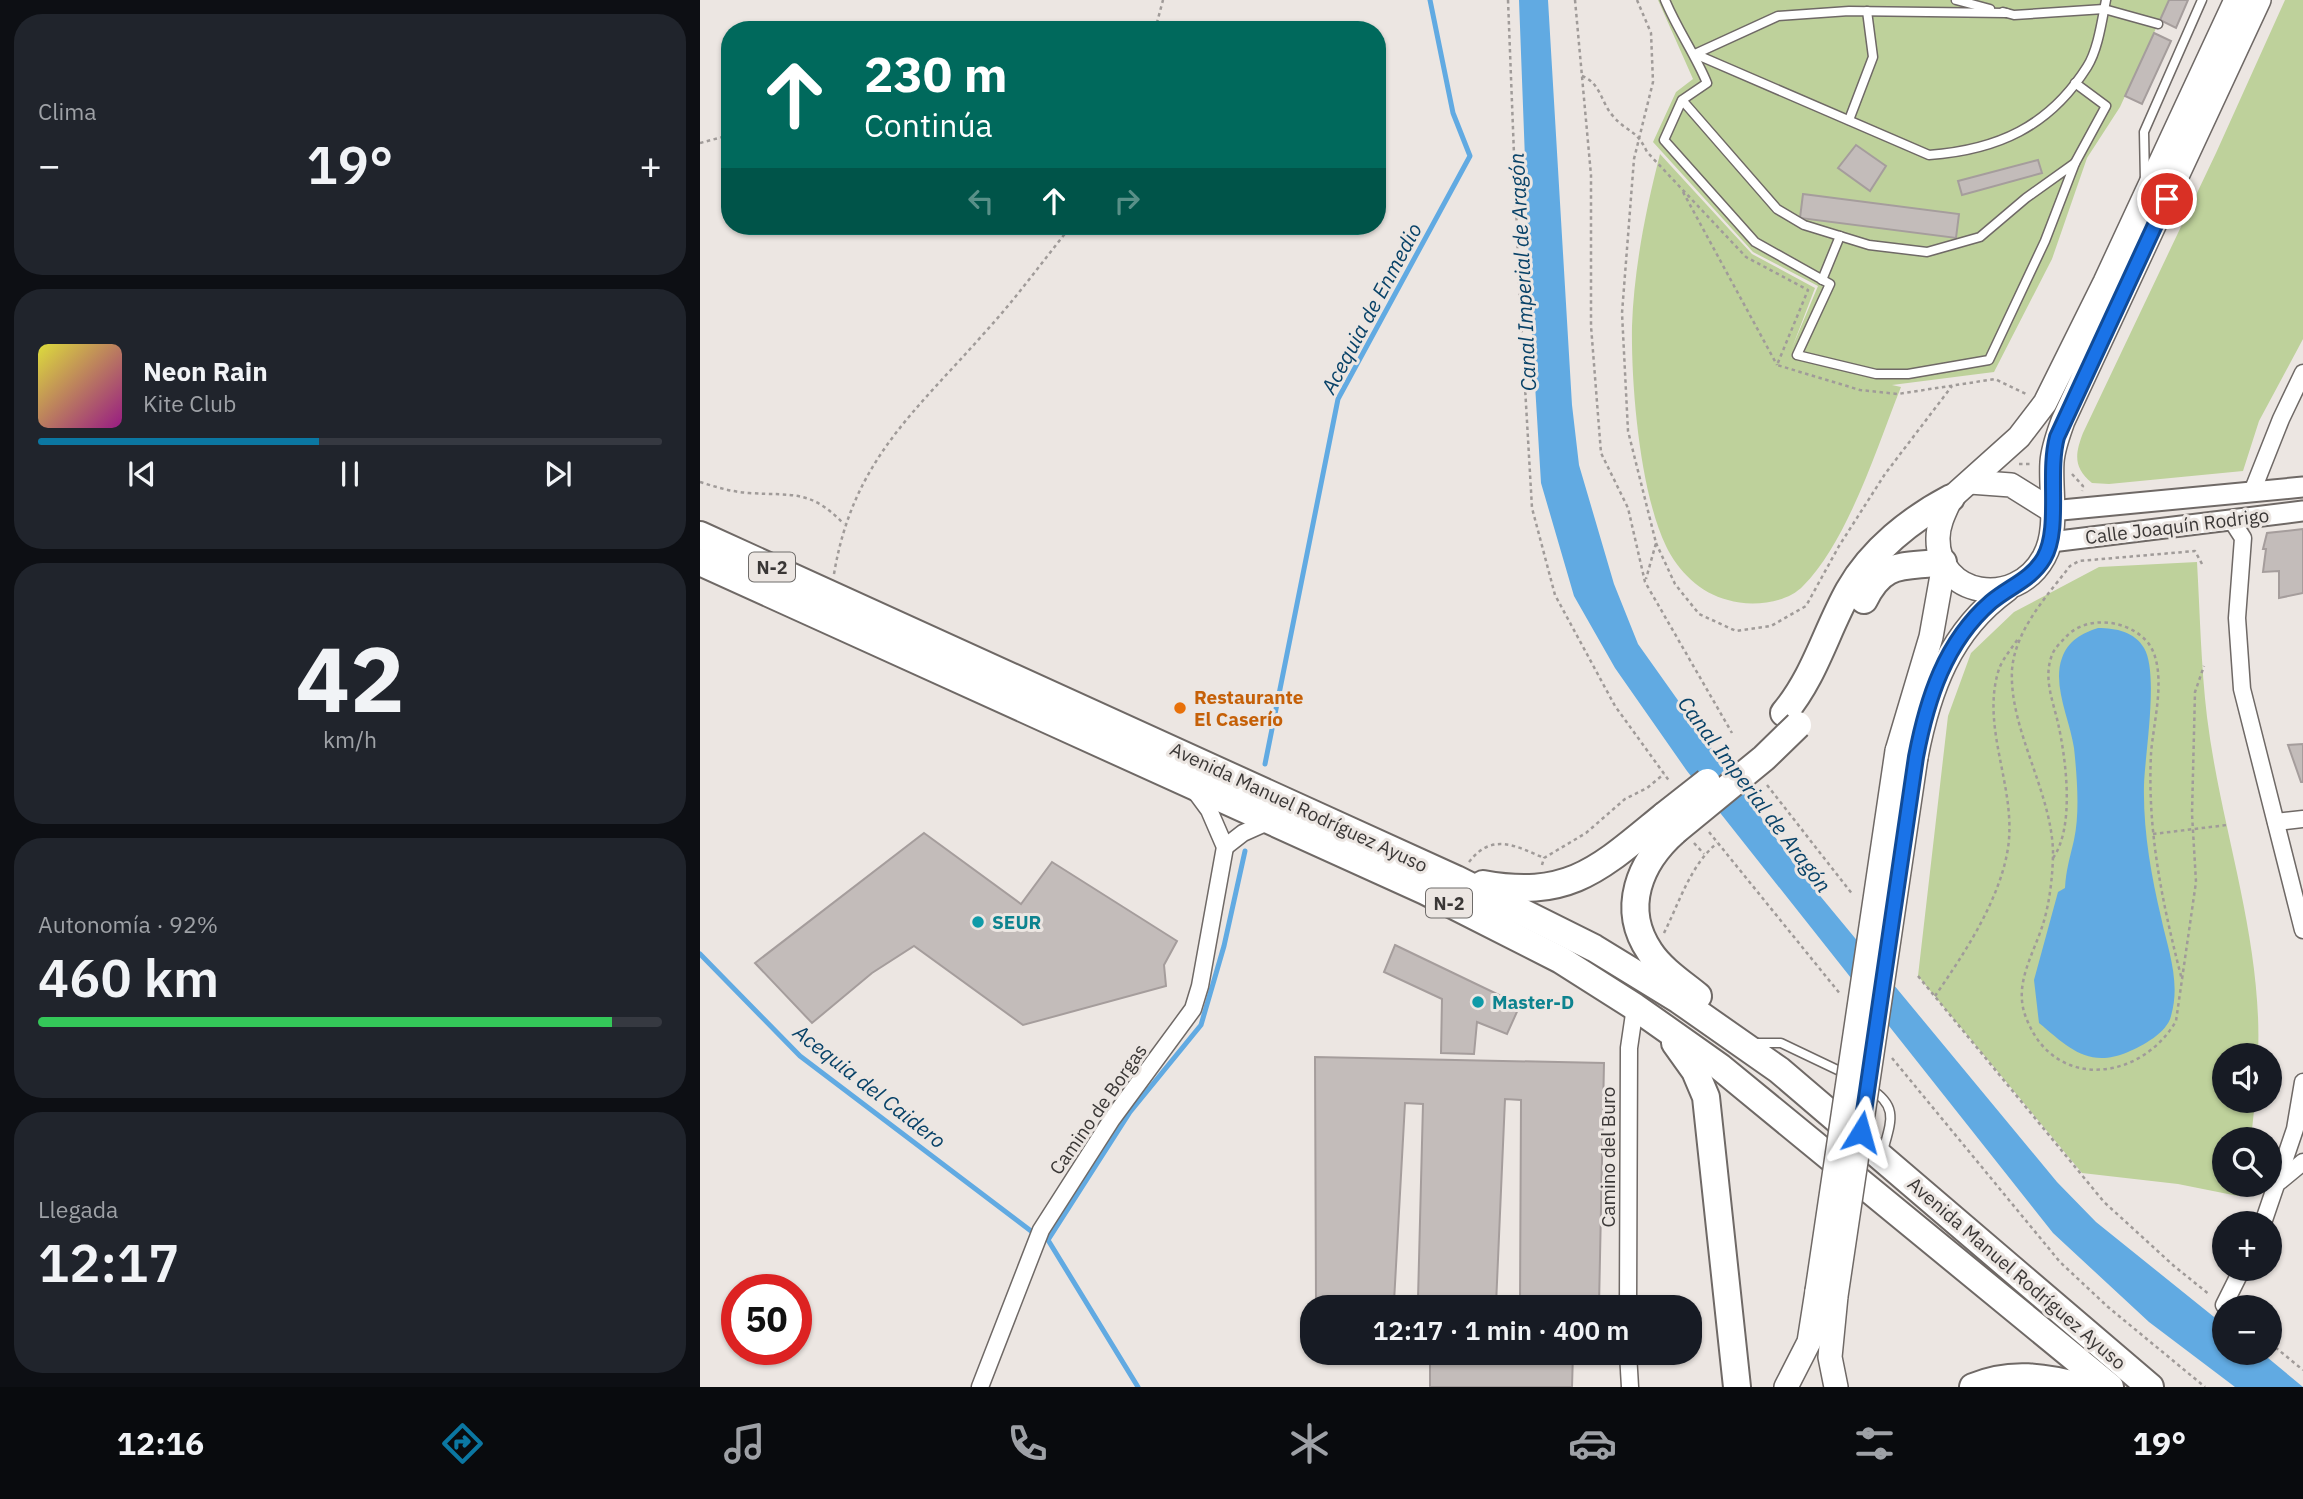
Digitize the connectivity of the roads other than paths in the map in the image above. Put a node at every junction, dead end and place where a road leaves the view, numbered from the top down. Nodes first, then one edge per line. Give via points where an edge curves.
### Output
1 (1665, 0) edge
2 (1956, 0) edge
3 (2115, 0) edge
4 (2202, 0) edge
5 (2236, 0) edge
6 (2259, 0) edge
7 (2105, 5) edge
8 (1867, 11) junction
9 (2006, 13) junction
10 (2158, 24) dead end
11 (1695, 54) junction
12 (2075, 83) junction
13 (1682, 100) junction
14 (1849, 120) junction
15 (2075, 163) junction
16 (2147, 194) junction
17 (1840, 236) junction
18 (1822, 280) junction
19 (2303, 373) edge
20 (2303, 487) edge
21 (1961, 490) junction
22 (2252, 492) junction
23 (2051, 510) junction
24 (2303, 511) edge
25 (2240, 525) junction
26 (703, 541) edge
27 (2051, 542) junction
28 (1937, 568) junction
29 (2007, 590) junction
30 (1791, 719) junction
31 (1906, 754) junction
32 (1186, 782) junction
33 (2303, 819) edge
34 (1271, 821) junction
35 (2276, 821) junction
36 (1670, 823) junction
37 (1224, 847) junction
38 (1456, 879) junction
39 (2303, 930) edge
40 (1635, 1007) junction
41 (1658, 1023) junction
42 (1752, 1043) junction
43 (1779, 1070) junction
44 (2303, 1082) edge
45 (2295, 1129) junction
46 (2303, 1151) edge
47 (1882, 1157) junction
48 (2303, 1162) edge
49 (2282, 1173) edge
50 (2282, 1180) edge
51 (1826, 1294) junction
52 (1628, 1295) edge
53 (1629, 1365) edge
54 (980, 1387) edge
55 (1630, 1387) edge
56 (1737, 1387) edge
57 (1786, 1387) edge
58 (1836, 1387) edge
59 (1973, 1387) edge
60 (2083, 1387) edge
61 (2110, 1387) edge
62 (2150, 1387) edge

1 - 11 lane via 1679,34
2 - 9 lane
3 - 7 lane
4 - 16 lane via 2144,132
5 - 16 main road
6 - 23 main road via 2063,421 2053,457
7 - 9 lane
7 - 10 lane
7 - 12 lane via 2088,65
8 - 9 lane
8 - 11 lane via 1778,16
8 - 14 lane via 1873,57
11 - 13 lane via 1707,83
11 - 14 lane
12 - 14 lane via 2052,112 2022,131 1969,152 1929,155
12 - 15 lane via 2106,106
13 - 17 lane via 1777,209 1804,225
13 - 18 lane via 1664,140 1755,242
15 - 17 lane via 1980,237 1927,252 1868,245
15 - 18 lane via 2045,241 1989,360 1908,374 1876,374 1797,355 1830,284
16 - 21 main road via 2045,403 2019,437
17 - 18 lane
19 - 22 street
20 - 22 street, Calle Joaquín Rodrigo
21 - 23 main road via 1999,482
21 - 28 main road via 1939,527
21 - 30 highway via 1903,529 1866,566 1846,597
22 - 23 street, Calle Joaquín Rodrigo
22 - 25 lane
23 - 27 main road
24 - 25 street, Calle Joaquín Rodrigo
25 - 27 street, Calle Joaquín Rodrigo
25 - 35 street via 2237,618 2242,689
26 - 32 highway, Avenida Manuel Rodríguez Ayuso / N-2
26 - 38 highway, Avenida Manuel Rodríguez Ayuso / N-2
27 - 29 main road via 2034,572
28 - 29 main road via 1973,587
28 - 30 highway via 1896,566 1873,583 1833,669
28 - 31 main road via 1931,637
29 - 31 main road via 1976,616 1954,644
30 - 36 highway, bridge via 1763,758
31 - 51 main road, bridge
32 - 34 highway, Avenida Manuel Rodríguez Ayuso / N-2
32 - 37 street via 1209,810
33 - 35 street
34 - 37 street via 1249,829
34 - 40 highway, Avenida Manuel Rodríguez Ayuso / N-2 via 1520,939
35 - 39 street
36 - 38 highway via 1593,870 1555,887 1511,889
36 - 42 highway via 1638,883 1637,915 1649,951
37 - 54 street, Camino de Borgas via 1193,1009 1112,1119 1041,1230
38 - 43 highway, Avenida Manuel Rodríguez Ayuso / N-2 via 1594,948
40 - 41 highway, Avenida Manuel Rodríguez Ayuso / N-2
40 - 52 street, Camino del Buro via 1629,1048
41 - 56 highway via 1695,1071 1706,1097
41 - 61 highway, Avenida Manuel Rodríguez Ayuso / N-2 via 1720,1067
42 - 43 highway
42 - 47 lane via 1781,1043 1833,1066 1883,1096 1891,1122
43 - 47 highway, Avenida Manuel Rodríguez Ayuso / N-2
44 - 45 street
45 - 46 street
45 - 49 street
47 - 62 highway, Avenida Manuel Rodríguez Ayuso / N-2
48 - 50 street
51 - 57 main road
51 - 58 main road
53 - 55 street
59 - 60 highway via 2012,1376

